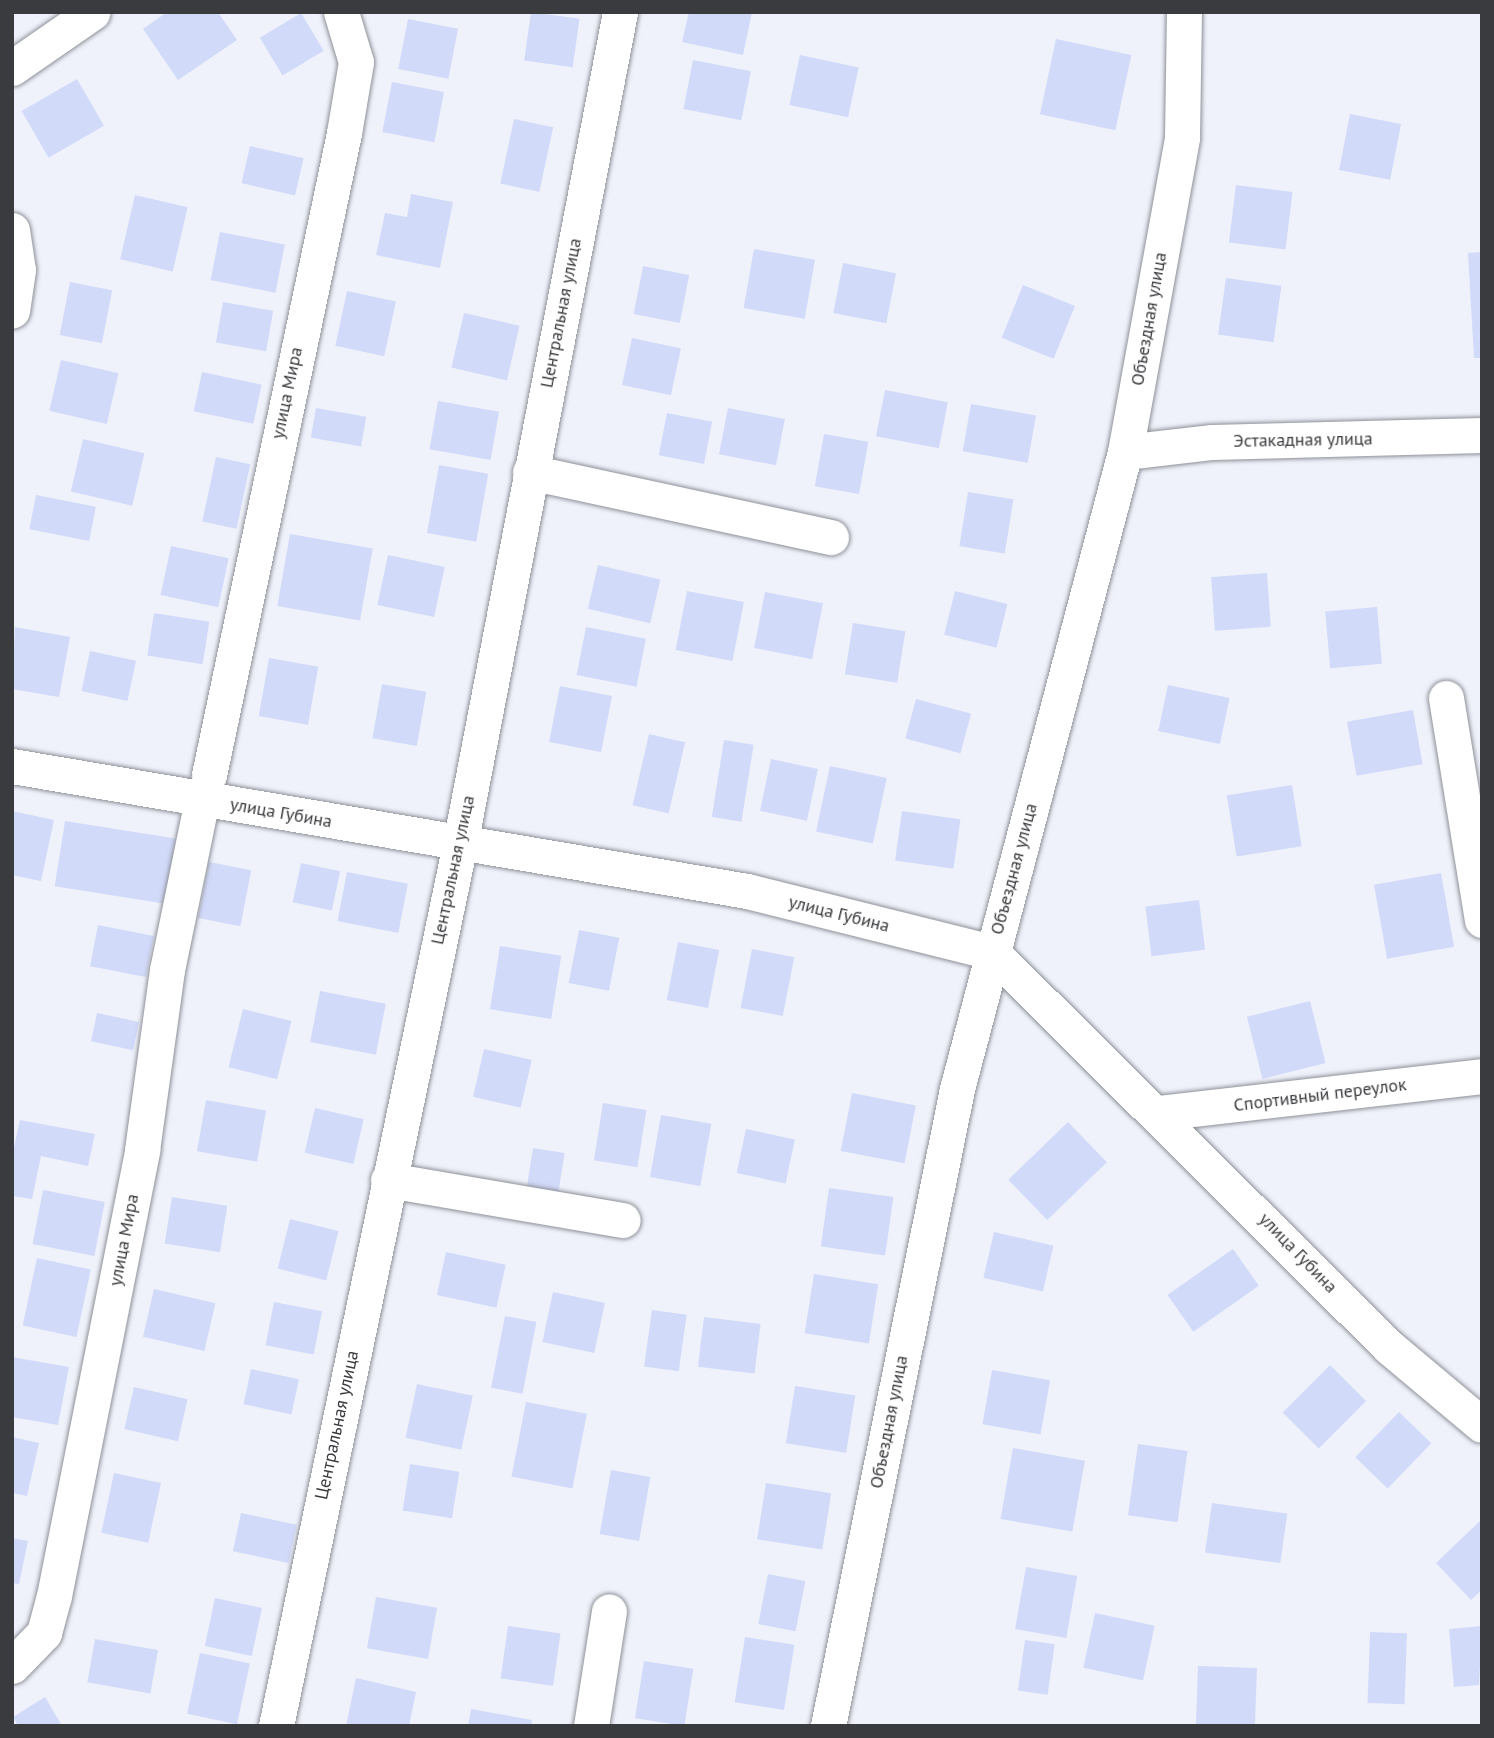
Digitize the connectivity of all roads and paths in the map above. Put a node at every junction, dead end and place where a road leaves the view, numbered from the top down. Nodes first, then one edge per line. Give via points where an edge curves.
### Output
1 (93, 12) edge
2 (341, 12) edge
3 (620, 12) edge
4 (1184, 12) edge
5 (12, 68) edge
6 (12, 230) edge
7 (12, 311) edge
8 (1482, 435) edge
9 (1125, 452) junction
10 (530, 472) junction
11 (831, 537) dead end
12 (1446, 698) dead end
13 (12, 766) edge
14 (205, 788) junction
15 (460, 844) junction
16 (1482, 920) edge
17 (992, 951) junction
18 (1482, 1076) edge
19 (1159, 1113) junction
20 (388, 1180) junction
21 (623, 1220) dead end
22 (1482, 1425) edge
23 (609, 1611) dead end
24 (12, 1667) edge
25 (276, 1726) edge
26 (591, 1726) edge
27 (828, 1726) edge

1 - 5 street
2 - 14 street, улица Мира via 356,62 344,133
3 - 10 street, Центральная улица
4 - 9 street, Объездная улица via 1182,137
6 - 7 street via 18,270
8 - 9 street, Эстакадная улица via 1212,442
9 - 17 street, Объездная улица
10 - 11 street
10 - 15 street, Центральная улица
12 - 16 street
13 - 14 street, улица Губина
14 - 15 street, улица Губина
14 - 24 street, улица Мира via 167,971 142,1150 54,1596 44,1633
15 - 17 street, улица Губина via 747,891
15 - 20 street, Центральная улица
17 - 19 street, улица Губина
17 - 27 street, Объездная улица via 957,1089
18 - 19 street, Спортивный переулок
19 - 22 street, улица Губина via 1389,1347
20 - 21 street
20 - 25 street, Центральная улица
23 - 26 street

